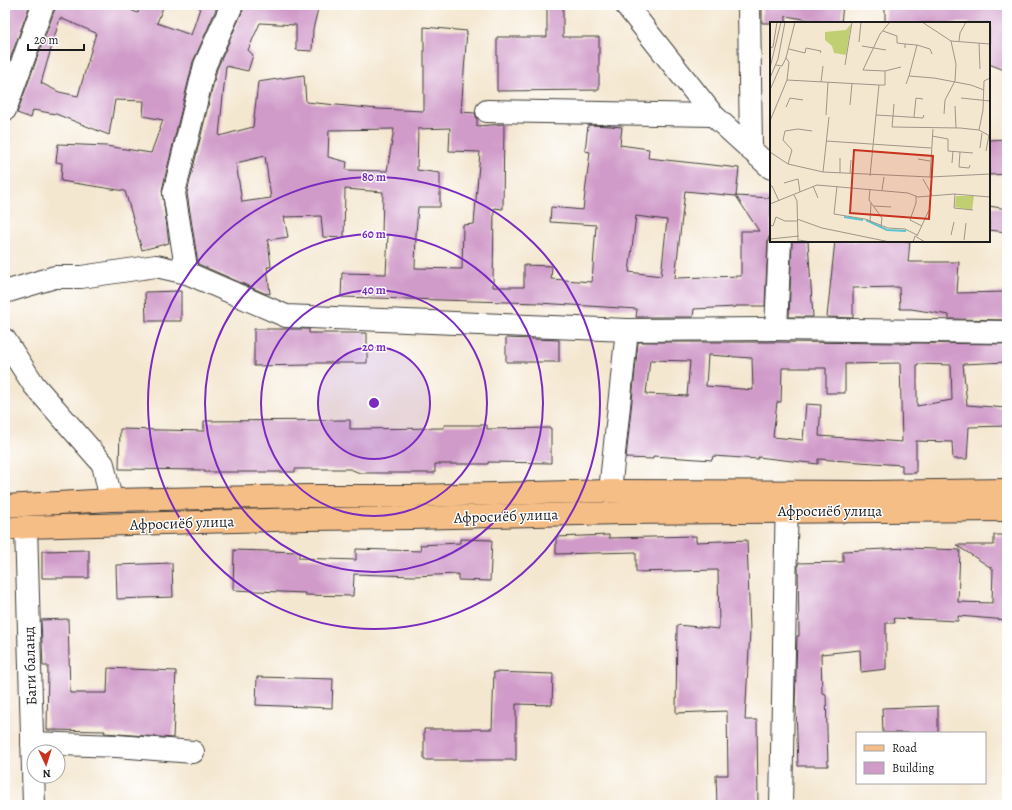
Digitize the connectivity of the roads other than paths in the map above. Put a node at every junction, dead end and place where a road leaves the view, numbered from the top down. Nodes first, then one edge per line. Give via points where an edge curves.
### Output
1 (43, 5) edge
2 (232, 5) edge
3 (626, 5) edge
4 (749, 5) edge
5 (5, 110) edge
6 (487, 111) dead end
7 (713, 114) junction
8 (751, 150) junction
9 (770, 167) edge
10 (780, 242) edge
11 (187, 273) junction
12 (5, 292) edge
13 (776, 328) junction
14 (628, 330) junction
15 (1007, 332) edge
16 (5, 340) edge
17 (1007, 490) edge
18 (610, 491) junction
19 (309, 496) junction
20 (411, 496) junction
21 (111, 500) junction
22 (788, 501) junction
23 (5, 506) edge
24 (1007, 510) edge
25 (412, 518) junction
26 (306, 519) junction
27 (16, 528) edge
28 (32, 743) junction
29 (193, 752) dead end
30 (34, 805) edge
31 (781, 805) edge

1 - 5 street
2 - 11 street via 205,65 174,193
3 - 7 street
4 - 8 street
6 - 7 street
7 - 8 street
8 - 9 street
10 - 13 street
11 - 12 street via 156,266 81,277 55,277
11 - 14 street via 286,316
13 - 14 street
13 - 15 street
14 - 18 street
16 - 21 street via 34,386 103,464
17 - 22 main road, Афросиёб улица
18 - 20 main road, Афросиёб улица
18 - 22 main road, Афросиёб улица
19 - 20 main road, Афросиёб улица
19 - 21 main road, Афросиёб улица
19 - 26 main road
20 - 25 main road
21 - 23 main road, Афросиёб улица
22 - 24 main road, Афросиёб улица
22 - 25 main road, Афросиёб улица via 622,512
22 - 31 street
25 - 26 main road, Афросиёб улица
26 - 27 main road, Афросиёб улица
27 - 28 street, Баги баланд
28 - 29 street
28 - 30 street, Баги баланд

